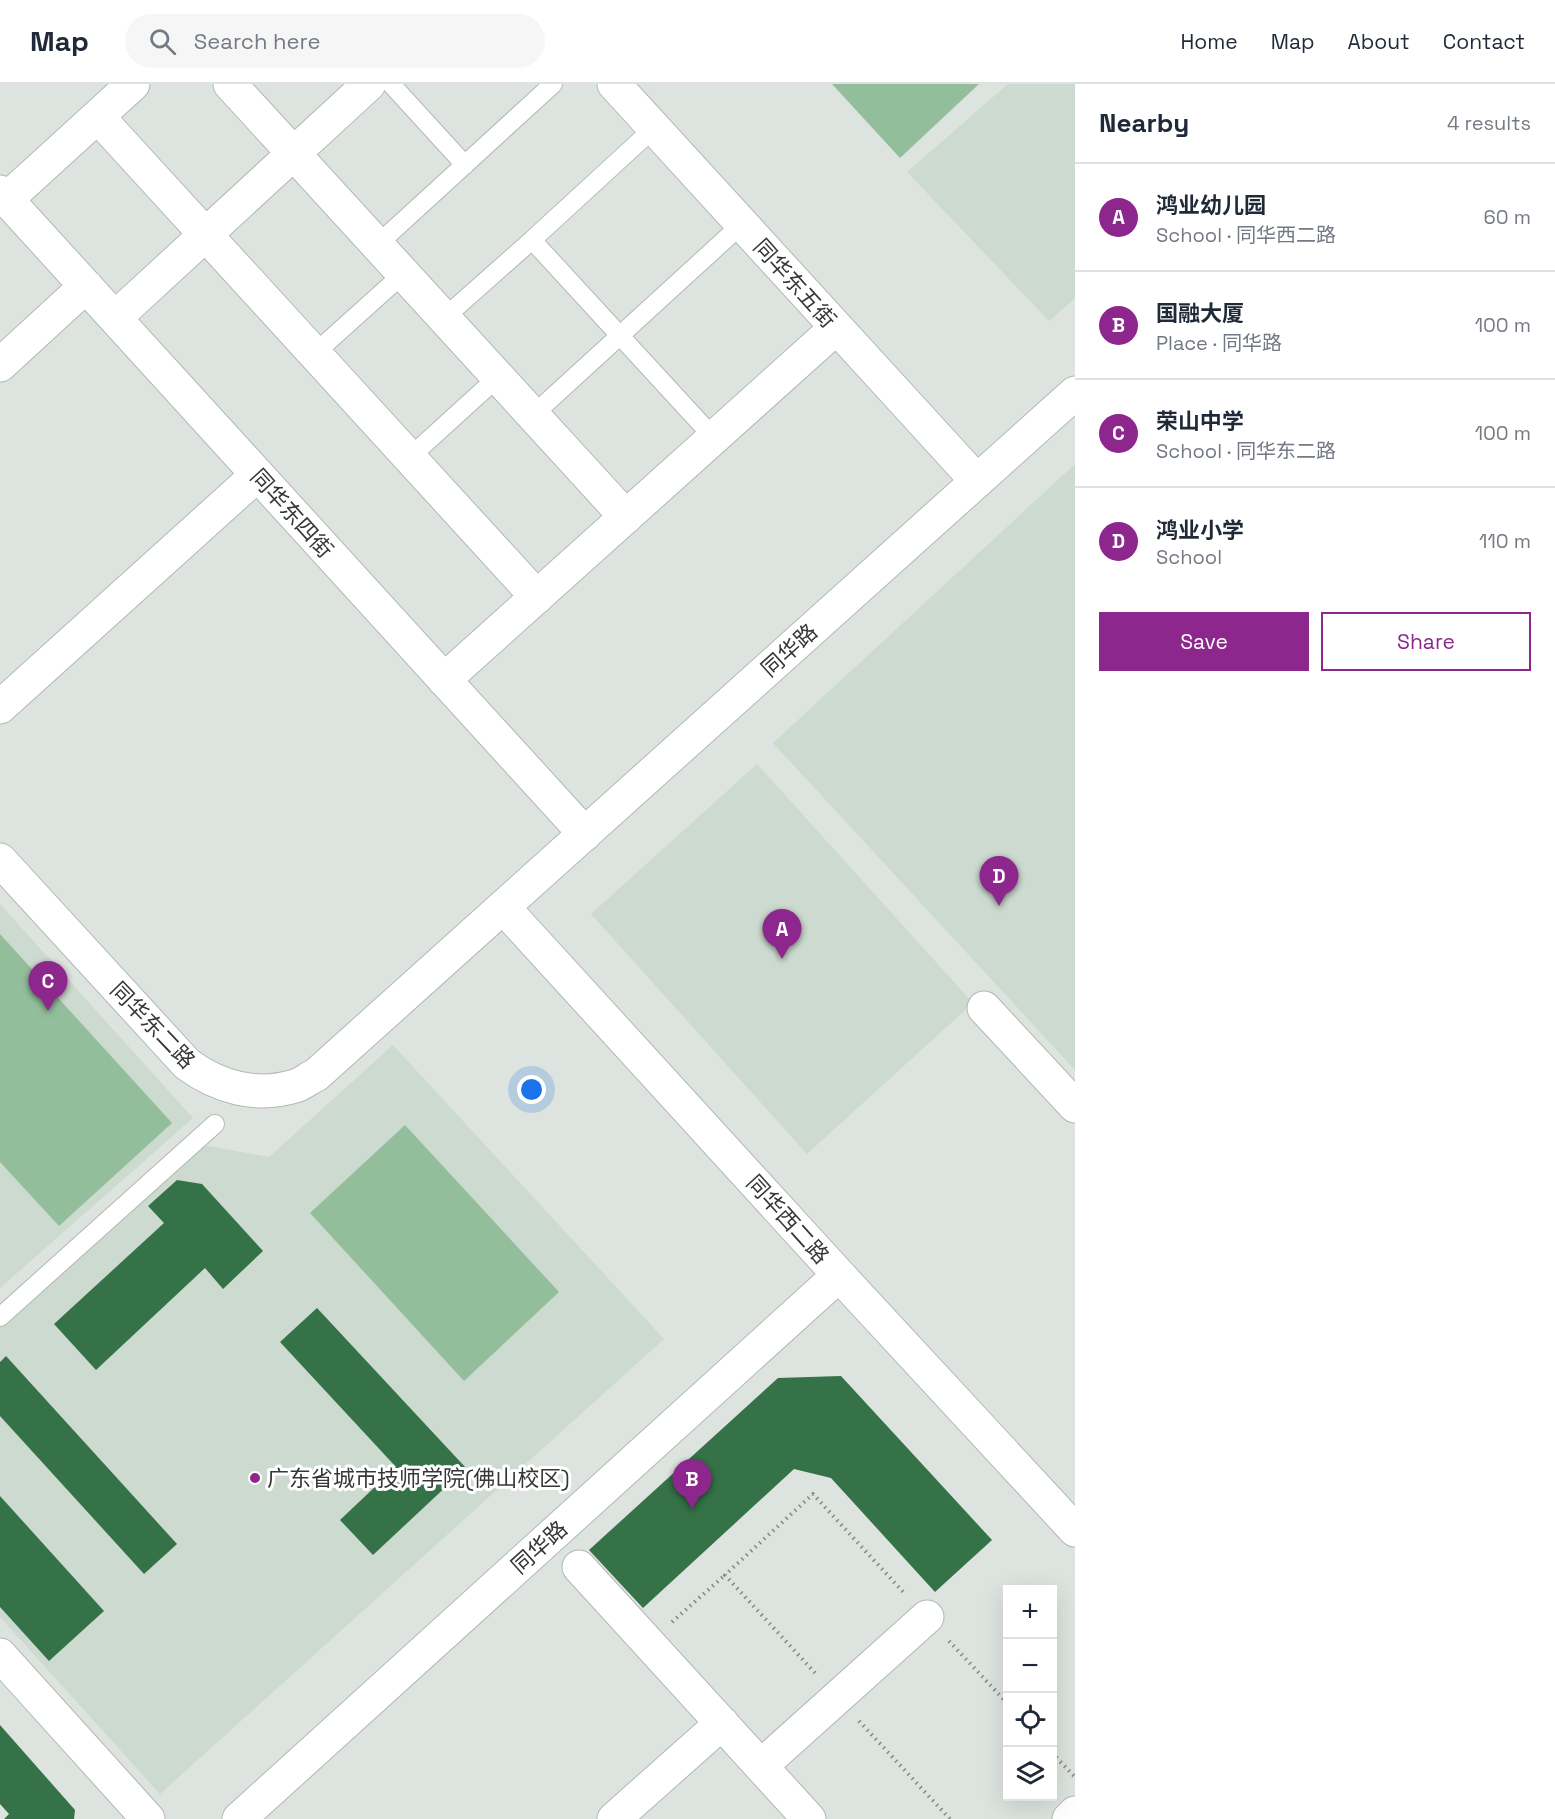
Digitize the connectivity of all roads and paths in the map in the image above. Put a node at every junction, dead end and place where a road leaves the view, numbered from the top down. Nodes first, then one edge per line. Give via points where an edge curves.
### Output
1 (133, 84) edge
2 (230, 84) edge
3 (369, 84) edge
4 (391, 84) edge
5 (552, 84) edge
6 (614, 84) edge
7 (98, 117) junction
8 (654, 128) junction
9 (465, 165) junction
10 (3, 195) edge
11 (742, 224) junction
12 (532, 240) junction
13 (377, 245) junction
14 (403, 273) junction
15 (86, 286) junction
16 (116, 317) junction
17 (444, 318) junction
18 (836, 328) junction
19 (314, 354) junction
20 (0, 365) edge
21 (498, 377) junction
22 (1072, 401) edge
23 (533, 415) junction
24 (714, 438) junction
25 (410, 457) junction
26 (257, 475) junction
27 (977, 481) junction
28 (626, 517) junction
29 (537, 597) junction
30 (444, 680) junction
31 (0, 707) edge
32 (585, 834) junction
33 (0, 860) edge
34 (503, 907) junction
35 (984, 1008) dead end
36 (1075, 1106) edge
37 (215, 1124) dead end
38 (839, 1275) junction
39 (0, 1317) edge
40 (1075, 1530) edge
41 (579, 1567) dead end
42 (725, 1575) junction
43 (927, 1617) junction
44 (649, 1642) junction
45 (3, 1665) edge
46 (837, 1697) junction
47 (1003, 1699) edge
48 (722, 1723) junction
49 (1057, 1758) edge
50 (760, 1766) junction
51 (1075, 1778) edge
52 (1075, 1813) edge
53 (148, 1819) edge
54 (239, 1819) edge
55 (614, 1819) edge
56 (809, 1819) edge
57 (950, 1819) edge
58 (1069, 1819) edge

1 - 7 street
2 - 13 street
3 - 16 street
4 - 9 lane
5 - 9 lane
6 - 8 street, 同华东五街
7 - 10 street
7 - 19 street
8 - 11 street, 同华东五街
8 - 12 lane
9 - 13 lane
10 - 15 street, 同华东四街
11 - 18 street, 同华东五街
11 - 23 lane
12 - 17 lane
12 - 24 lane
13 - 14 street
14 - 17 street
14 - 19 lane
15 - 16 street, 同华东四街
15 - 20 street
16 - 26 street, 同华东四街
17 - 21 street
18 - 24 street
18 - 27 street, 同华东五街
19 - 25 street
21 - 23 street
21 - 25 lane
22 - 27 street, 同华路
23 - 28 street
24 - 28 street
25 - 29 street
26 - 30 street, 同华东四街
26 - 31 street
27 - 32 street, 同华路
28 - 29 street
29 - 30 street
30 - 32 street, 同华东四街
32 - 34 street, 同华路
33 - 34 street, 同华东二路 via 187,1064 226,1086 247,1090 296,1086 316,1075
34 - 38 street, 同华西二路
35 - 36 street
37 - 39 lane
38 - 40 street, 同华西二路
38 - 54 street, 同华路
41 - 44 street
42 - 43 path via 813,1494
42 - 44 path
42 - 46 path
43 - 46 street
43 - 47 path
44 - 48 street
45 - 53 street
46 - 50 street
46 - 57 path
48 - 50 street
48 - 55 street
49 - 51 path
50 - 56 street
52 - 58 street

